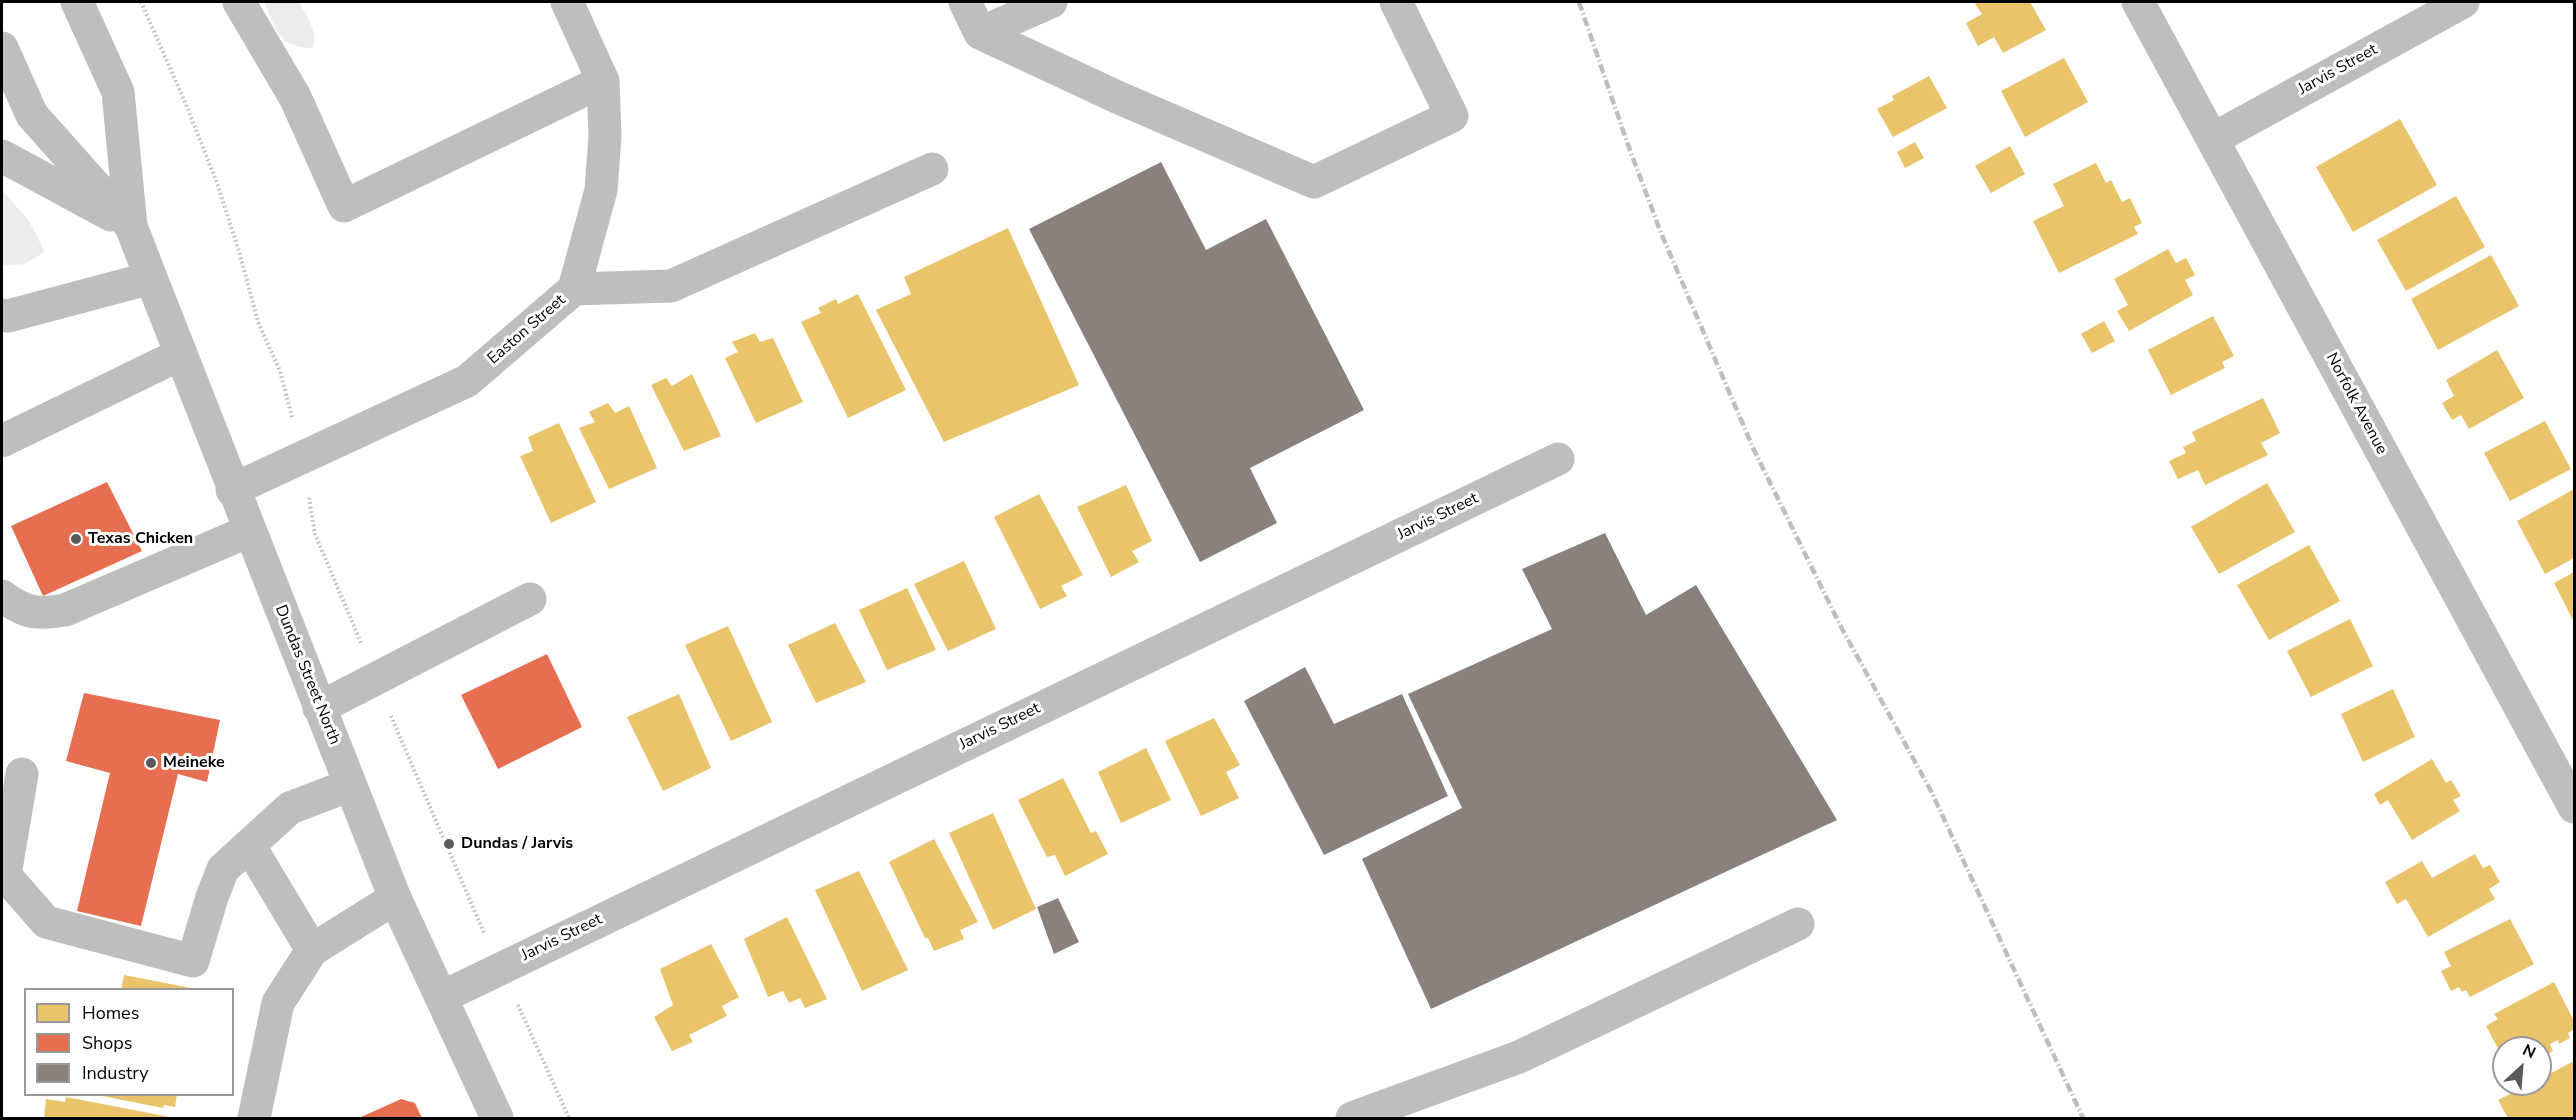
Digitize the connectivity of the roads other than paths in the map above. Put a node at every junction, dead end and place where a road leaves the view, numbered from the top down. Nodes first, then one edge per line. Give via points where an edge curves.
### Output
1 (77, 2) edge
2 (238, 2) edge
3 (567, 2) edge
4 (965, 2) edge
5 (1051, 2) edge
6 (1396, 2) edge
7 (2138, 2) edge
8 (2463, 2) edge
9 (980, 33) junction
10 (2, 48) edge
11 (603, 81) junction
12 (2213, 139) junction
13 (2, 156) edge
14 (932, 169) dead end
15 (131, 226) junction
16 (151, 278) junction
17 (574, 289) junction
18 (2, 315) edge
19 (181, 354) junction
20 (2, 441) edge
21 (1558, 459) dead end
22 (232, 490) junction
23 (249, 531) junction
24 (2, 596) edge
25 (530, 599) dead end
26 (319, 708) junction
27 (21, 774) dead end
28 (350, 785) junction
29 (2574, 807) edge
30 (249, 845) junction
31 (395, 898) junction
32 (1798, 924) dead end
33 (312, 950) junction
34 (442, 997) junction
35 (254, 1119) edge
36 (496, 1119) edge
37 (1352, 1119) edge

1 - 15 street, Dundas Street North via 118,92
2 - 11 street via 295,97 344,206
3 - 11 street
4 - 9 street
5 - 9 street
6 - 9 street via 1452,116 1314,182
7 - 12 street, Norfolk Avenue
8 - 12 street, Jarvis Street
10 - 15 street, Dundas Street North via 32,115
11 - 17 street via 605,136 601,190
12 - 29 street, Norfolk Avenue
13 - 15 street
14 - 17 street, Easton Street via 671,286
15 - 16 street, Dundas Street North
16 - 18 street
16 - 19 street, Dundas Street North
17 - 22 street, Easton Street via 467,381
19 - 20 street
19 - 22 street, Dundas Street North
21 - 34 street, Jarvis Street
22 - 23 street, Dundas Street North
23 - 24 street via 65,610 42,614 20,609
23 - 26 street, Dundas Street North
25 - 26 street
26 - 28 street, Dundas Street North
27 - 30 street via 5,875 46,922 193,961 223,869
28 - 30 street via 290,808
28 - 31 street, Dundas Street North
30 - 33 street
31 - 33 street
31 - 34 street, Dundas Street North
32 - 37 street via 1519,1057
33 - 35 street via 278,1003
34 - 36 street, Dundas Street North

